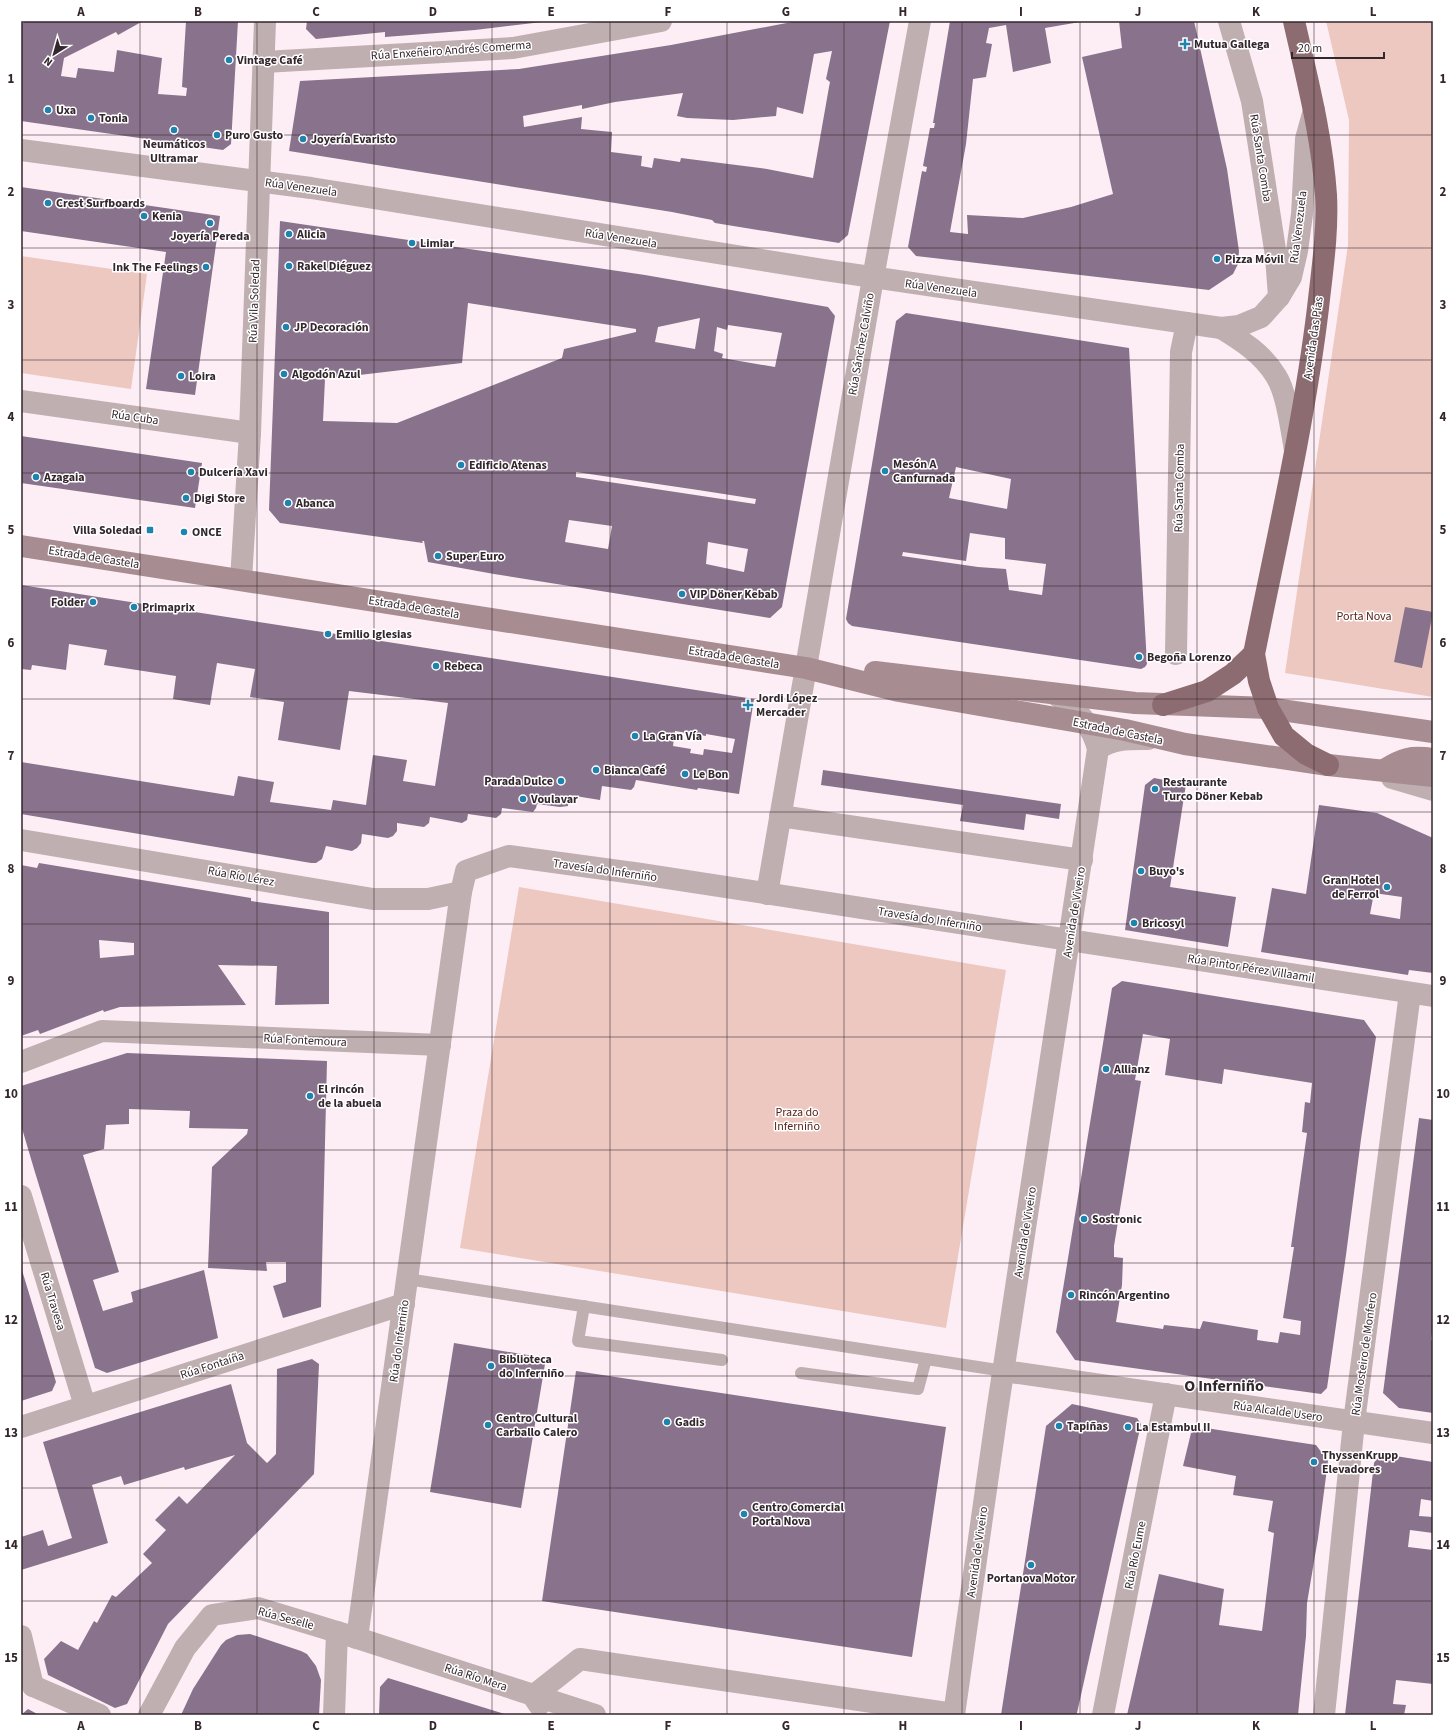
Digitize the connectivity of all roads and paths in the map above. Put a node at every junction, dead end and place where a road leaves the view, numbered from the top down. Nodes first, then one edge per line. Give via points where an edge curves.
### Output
1 (265, 21) edge
2 (661, 21) edge
3 (920, 21) edge
4 (1228, 21) edge
5 (1294, 21) edge
6 (264, 62) junction
7 (1314, 110) junction
8 (21, 150) edge
9 (258, 180) junction
10 (873, 278) junction
11 (1279, 297) junction
12 (1187, 323) junction
13 (1221, 328) junction
14 (21, 401) edge
15 (250, 433) junction
16 (1295, 450) junction
17 (21, 546) edge
18 (242, 580) junction
19 (1176, 654) dead end
20 (1254, 654) junction
21 (806, 668) junction
22 (1056, 695) junction
23 (1163, 705) junction
24 (1268, 708) junction
25 (1087, 723) junction
26 (1433, 732) edge
27 (1160, 739) junction
28 (1098, 749) junction
29 (1433, 759) edge
30 (1328, 765) junction
31 (1350, 767) junction
32 (1384, 770) junction
33 (1433, 776) edge
34 (1433, 790) edge
35 (780, 816) junction
36 (21, 840) edge
37 (1082, 860) junction
38 (461, 892) junction
39 (767, 894) junction
40 (1069, 940) junction
41 (1410, 993) junction
42 (1433, 996) edge
43 (440, 1045) junction
44 (21, 1062) edge
45 (21, 1196) edge
46 (408, 1279) junction
47 (404, 1304) junction
48 (584, 1306) junction
49 (926, 1359) junction
50 (722, 1360) dead end
51 (1004, 1371) junction
52 (801, 1373) dead end
53 (1166, 1394) junction
54 (85, 1406) junction
55 (1354, 1422) junction
56 (21, 1427) edge
57 (1433, 1433) edge
58 (347, 1635) junction
59 (21, 1636) edge
60 (27, 1690) edge
61 (533, 1696) junction
62 (100, 1715) edge
63 (149, 1715) edge
64 (334, 1715) edge
65 (545, 1715) edge
66 (595, 1715) edge
67 (954, 1715) edge
68 (1103, 1715) edge
69 (1324, 1715) edge

1 - 6 street, Rúa Vila Soledad
2 - 6 street, Rúa Enxeñeiro Andrés Comerma via 513,48
3 - 10 street, Rúa Sánchez Calviño
4 - 11 street, Rúa Santa Comba via 1252,100 1276,256
5 - 7 highway, Avenida das Pías
6 - 9 street, Rúa Vila Soledad
7 - 11 street, Rúa Venezuela via 1306,139 1297,252 1291,277
7 - 16 highway, Avenida das Pías via 1326,197 1326,240 1312,357
8 - 9 street, Rúa Venezuela
9 - 10 street, Rúa Venezuela
9 - 15 street, Rúa Vila Soledad
10 - 12 street, Rúa Venezuela
10 - 21 street, Rúa Sánchez Calviño
11 - 13 street, Rúa Venezuela via 1261,317 1239,326
12 - 13 street, Rúa Venezuela
12 - 19 street, Rúa Santa Comba via 1181,352
13 - 16 street, Rúa Venezuela via 1261,356 1277,376 1286,401
14 - 15 street, Rúa Cuba
15 - 18 street, Rúa Vila Soledad
16 - 20 highway, Avenida das Pías
17 - 18 main road, Estrada de Castela
18 - 21 main road, Estrada de Castela
20 - 23 highway via 1233,674 1207,691
20 - 24 highway
21 - 22 main road, Estrada de Castela via 852,670
21 - 25 main road, Estrada de Castela via 899,691
21 - 35 street
22 - 23 main road, Estrada de Castela
22 - 25 street via 1072,706
23 - 24 main road, Estrada de Castela
24 - 26 main road, Estrada de Castela
24 - 30 highway via 1284,736 1306,754
25 - 27 main road, Estrada de Castela
25 - 28 street
27 - 28 street via 1122,739 1107,743
27 - 30 main road, Estrada de Castela
28 - 37 street, Avenida de Viveiro
29 - 32 main road via 1410,757
30 - 31 main road, Estrada de Castela
31 - 32 main road, Estrada de Castela
31 - 34 street
32 - 33 main road, Estrada de Castela
35 - 37 street
35 - 39 street
36 - 38 street, Rúa Río Lérez via 373,899 428,899
37 - 40 street, Avenida de Viveiro
38 - 39 street, Travesía do Inferniño via 466,872 508,856
38 - 43 street
39 - 40 street, Travesía do Inferniño
40 - 41 street, Rúa Pintor Pérez Villaamil
40 - 51 street, Avenida de Viveiro
41 - 42 street, Rúa Pintor Pérez Villaamil
41 - 55 street, Rúa Mosteiro de Monfero
43 - 44 street, Rúa Fontemoura via 102,1030
43 - 46 street, Rúa do Inferniño
45 - 54 street, Rúa Travesa
46 - 47 street, Rúa do Inferniño
46 - 48 lane
47 - 54 street, Rúa Fontaíña
47 - 58 street, Rúa do Inferniño
48 - 49 lane
48 - 50 lane via 578,1341
49 - 51 lane
49 - 52 lane via 918,1389
51 - 53 street, Rúa Alcalde Usero
51 - 67 street, Avenida de Viveiro
53 - 55 street, Rúa Alcalde Usero
53 - 68 street, Rúa Río Eume
54 - 56 street, Rúa Fontaíña
55 - 57 street, Rúa Alcalde Usero
55 - 69 street, Rúa Mosteiro de Monfero
58 - 61 street, Rúa Río Mera
58 - 63 street, Rúa Seselle via 258,1608 212,1615 185,1648
58 - 64 street, Rúa do Inferniño
59 - 60 street
60 - 62 street
61 - 65 street
61 - 66 street, Rúa Río Mera
61 - 67 street via 580,1659

